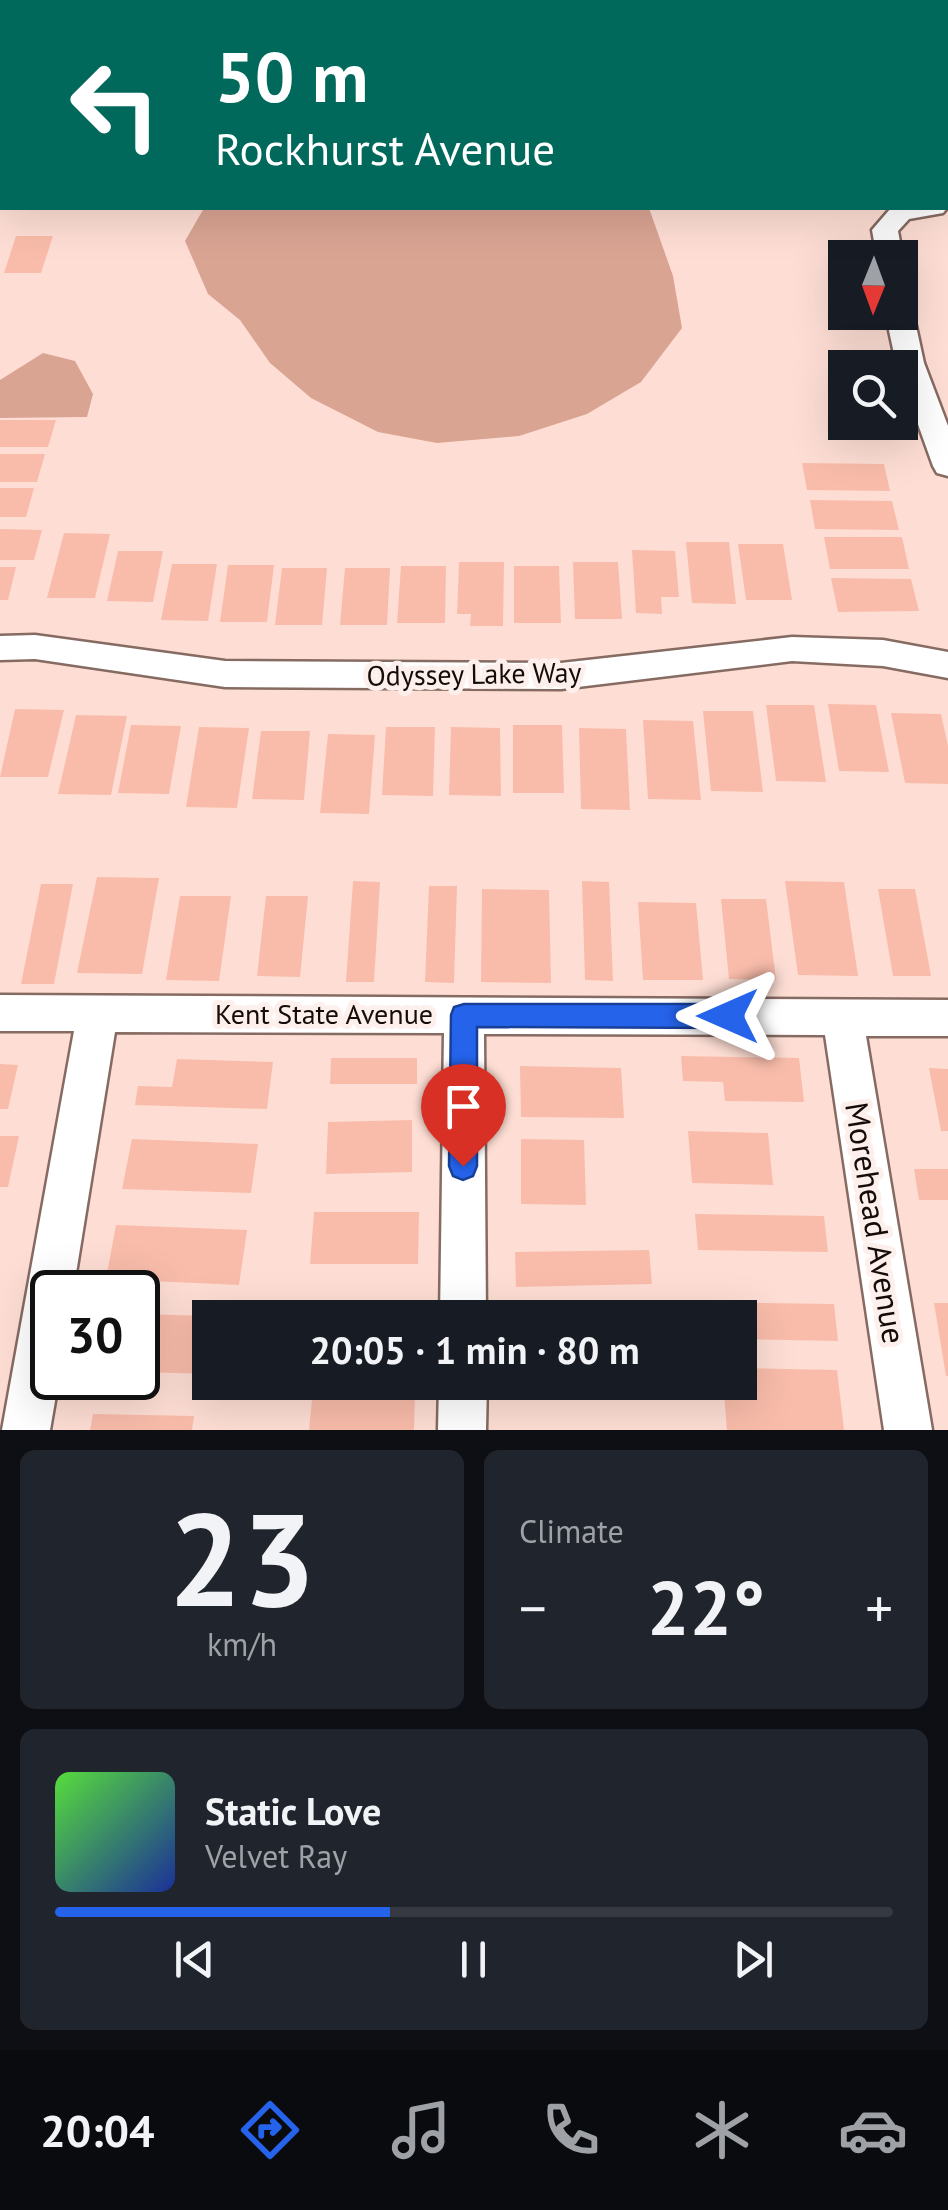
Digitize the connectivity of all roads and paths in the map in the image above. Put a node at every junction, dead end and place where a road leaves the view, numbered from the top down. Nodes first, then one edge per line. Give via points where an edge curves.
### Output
1 (918, 210) edge
2 (887, 240) edge
3 (903, 330) edge
4 (948, 466) edge
5 (0, 648) edge
6 (948, 666) edge
7 (0, 1012) edge
8 (98, 1013) junction
9 (464, 1015) junction
10 (842, 1016) junction
11 (948, 1018) edge
12 (463, 1300) edge
13 (463, 1400) edge
14 (26, 1430) edge
15 (462, 1430) edge
16 (908, 1430) edge

1 - 2 street via 902,212 885,230
3 - 4 street
5 - 6 street, Odyssey Lake Way via 36,647 225,674 561,676 792,648 882,653
7 - 8 street, Kent State Avenue
8 - 9 street, Kent State Avenue
8 - 14 street
9 - 10 street, Kent State Avenue
9 - 12 street
10 - 11 street, Kent State Avenue
10 - 16 street, Morehead Avenue
13 - 15 street

